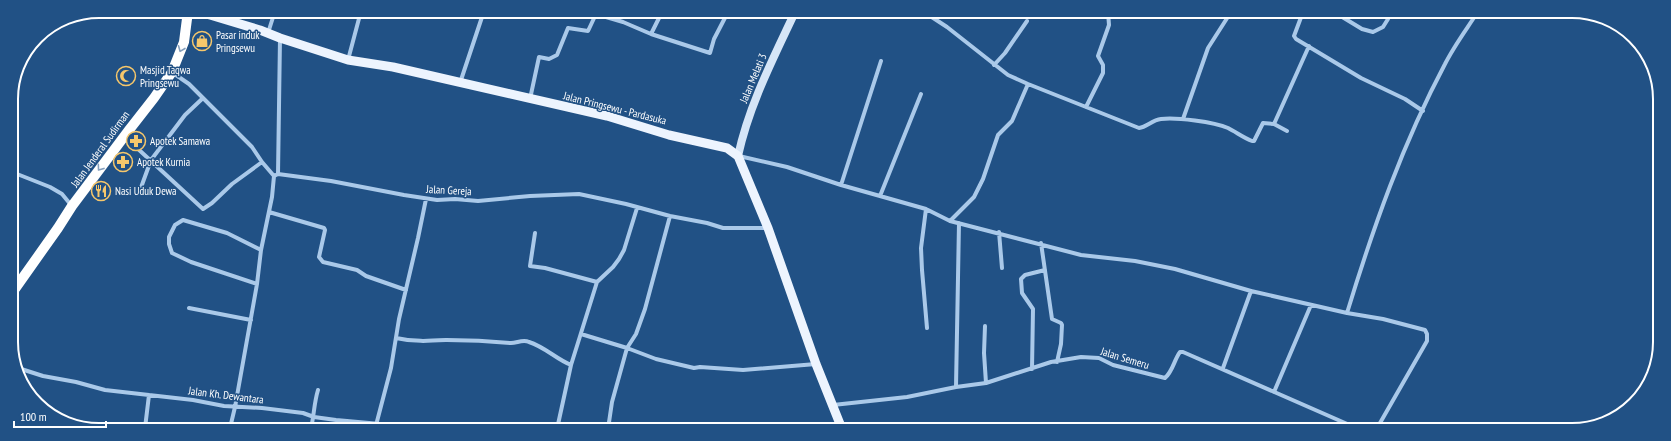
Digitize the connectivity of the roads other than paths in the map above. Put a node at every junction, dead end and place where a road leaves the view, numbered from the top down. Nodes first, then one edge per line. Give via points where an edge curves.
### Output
1 (187, 18) edge
2 (220, 18) edge
3 (273, 18) edge
4 (359, 18) edge
5 (482, 18) edge
6 (593, 18) edge
7 (610, 18) edge
8 (659, 18) edge
9 (725, 18) edge
10 (792, 18) edge
11 (933, 18) edge
12 (1108, 18) edge
13 (1227, 18) edge
14 (1301, 18) edge
15 (1344, 18) edge
16 (1474, 18) edge
17 (1388, 19) dead end
18 (1027, 20) dead end
19 (268, 33) junction
20 (651, 34) junction
21 (280, 38) junction
22 (1309, 46) junction
23 (348, 60) junction
24 (881, 61) dead end
25 (994, 65) junction
26 (172, 72) junction
27 (460, 83) junction
28 (1028, 84) junction
29 (920, 94) dead end
30 (203, 98) junction
31 (530, 100) junction
32 (1086, 107) junction
33 (1423, 111) junction
34 (1183, 119) junction
35 (1274, 124) junction
36 (1287, 131) dead end
37 (124, 136) junction
38 (738, 156) junction
39 (151, 160) junction
40 (262, 162) junction
41 (18, 174) edge
42 (278, 174) junction
43 (274, 176) junction
44 (841, 185) junction
45 (139, 193) dead end
46 (880, 196) junction
47 (426, 199) junction
48 (72, 206) junction
49 (636, 208) junction
50 (926, 209) junction
51 (269, 212) junction
52 (670, 216) junction
53 (950, 221) junction
54 (959, 223) junction
55 (768, 228) junction
56 (998, 232) junction
57 (535, 234) dead end
58 (1041, 243) junction
59 (261, 250) junction
60 (1002, 268) dead end
61 (1045, 270) junction
62 (597, 282) junction
63 (257, 284) junction
64 (18, 285) edge
65 (406, 290) junction
66 (1251, 291) junction
67 (1311, 305) junction
68 (189, 308) dead end
69 (1347, 313) junction
70 (251, 320) junction
71 (985, 326) dead end
72 (927, 328) dead end
73 (581, 334) junction
74 (396, 338) junction
75 (627, 348) junction
76 (1057, 362) junction
77 (571, 364) junction
78 (816, 364) junction
79 (1223, 368) junction
80 (23, 369) edge
81 (1032, 369) junction
82 (986, 383) junction
83 (956, 387) junction
84 (318, 390) dead end
85 (1274, 392) junction
86 (150, 395) junction
87 (832, 405) junction
88 (235, 407) junction
89 (314, 417) junction
90 (146, 423) edge
91 (231, 423) edge
92 (312, 423) edge
93 (355, 423) edge
94 (376, 423) edge
95 (558, 423) edge
96 (609, 423) edge
97 (840, 423) edge
98 (1346, 423) edge
99 (1380, 423) edge

1 -> 26 highway, Jalan Jenderal Sudirman via 184,42
2 - 19 main road, Jalan Pringsewu - Pardasuka
3 - 19 street
4 - 23 street
5 - 27 street
6 - 31 street via 588,31 568,28 557,55 549,59 539,57
7 - 20 street
8 - 20 street
9 - 20 street via 710,53
10 - 38 street, Jalan Melati 3 via 753,105
11 - 25 street
12 - 32 street via 1109,25 1098,56 1103,65 1103,72
13 - 34 street via 1208,48
14 - 22 street via 1294,36 1296,40
15 - 17 street via 1362,29 1373,32 1383,27
16 - 33 street via 1445,63
18 - 25 street
19 - 21 main road, Jalan Pringsewu - Pardasuka
21 - 23 main road, Jalan Pringsewu - Pardasuka
21 - 42 street
22 - 33 street via 1361,78 1405,99
22 - 35 street
23 - 27 main road, Jalan Pringsewu - Pardasuka via 393,67
24 - 44 street
25 - 28 street
26 - 30 street
26 - 37 highway, Jalan Jenderal Sudirman
27 - 31 main road, Jalan Pringsewu - Pardasuka
28 - 32 street
28 - 53 street via 1012,121 998,135 974,197
29 - 46 street
30 - 39 street via 185,115
30 - 40 street via 252,147
31 - 38 main road, Jalan Pringsewu - Pardasuka via 607,116 669,135 727,148
32 - 34 street via 1139,128 1145,128 1153,121
33 - 69 street via 1369,241
34 - 35 street via 1228,128 1252,141 1263,123
35 - 36 street
37 - 39 street
37 -> 48 highway, Jalan Jenderal Sudirman
38 - 44 street via 787,167
38 - 55 main road
39 - 40 street via 203,209
39 - 45 street
40 - 43 street
41 - 48 street via 62,194
42 - 43 street
42 - 47 street, Jalan Gereja
43 - 51 street
44 - 46 street
46 - 50 street
47 - 49 street, Jalan Gereja via 478,201 579,194
47 - 65 street
48 - 64 highway, Jalan Jenderal Sudirman
49 - 52 street, Jalan Gereja
49 - 62 street via 624,250 613,267
50 - 53 street
50 - 72 street via 921,255
51 - 59 street
51 - 65 street via 324,228 319,257 323,262 357,270 366,276
52 - 55 street, Jalan Gereja via 723,228
52 - 75 street via 645,309 636,334
53 - 54 street
54 - 56 street
54 - 83 street
55 - 78 main road
56 - 58 street
56 - 60 street
57 - 62 street via 530,266
58 - 61 street
58 - 66 street via 1081,254 1175,269
59 - 63 street
59 - 63 street via 227,233 188,220 175,225 169,237 172,254
61 - 76 street via 1052,319 1062,325
61 - 81 street via 1025,275 1021,279 1022,294 1033,309
62 - 73 street
63 - 70 street
65 - 74 street
66 - 67 street
66 - 79 street
67 - 69 street
67 - 85 street
68 - 70 street
69 - 99 street via 1425,330 1427,334 1427,341
70 - 88 street
71 - 82 street
73 - 75 street
73 - 77 street
74 - 77 street via 429,342 528,341
74 - 94 street
75 - 78 street via 656,359 694,368 743,370
75 - 96 street
76 - 79 street, Jalan Semeru via 1081,357 1099,358 1113,365 1166,378 1177,356 1183,352
76 - 81 street, Jalan Semeru
77 - 95 street
78 - 87 main road
79 - 85 street, Jalan Semeru
80 - 86 street, Jalan Kh. Dewantara via 105,390
81 - 82 street, Jalan Semeru
82 - 83 street, Jalan Semeru
83 - 87 street, Jalan Semeru via 907,397
84 - 89 street
85 - 98 street, Jalan Semeru
86 - 88 street, Jalan Kh. Dewantara
86 - 90 street
87 - 97 main road
88 - 89 street, Jalan Kh. Dewantara via 303,413
88 - 91 street
89 - 92 street
89 - 93 street, Jalan Kh. Dewantara

